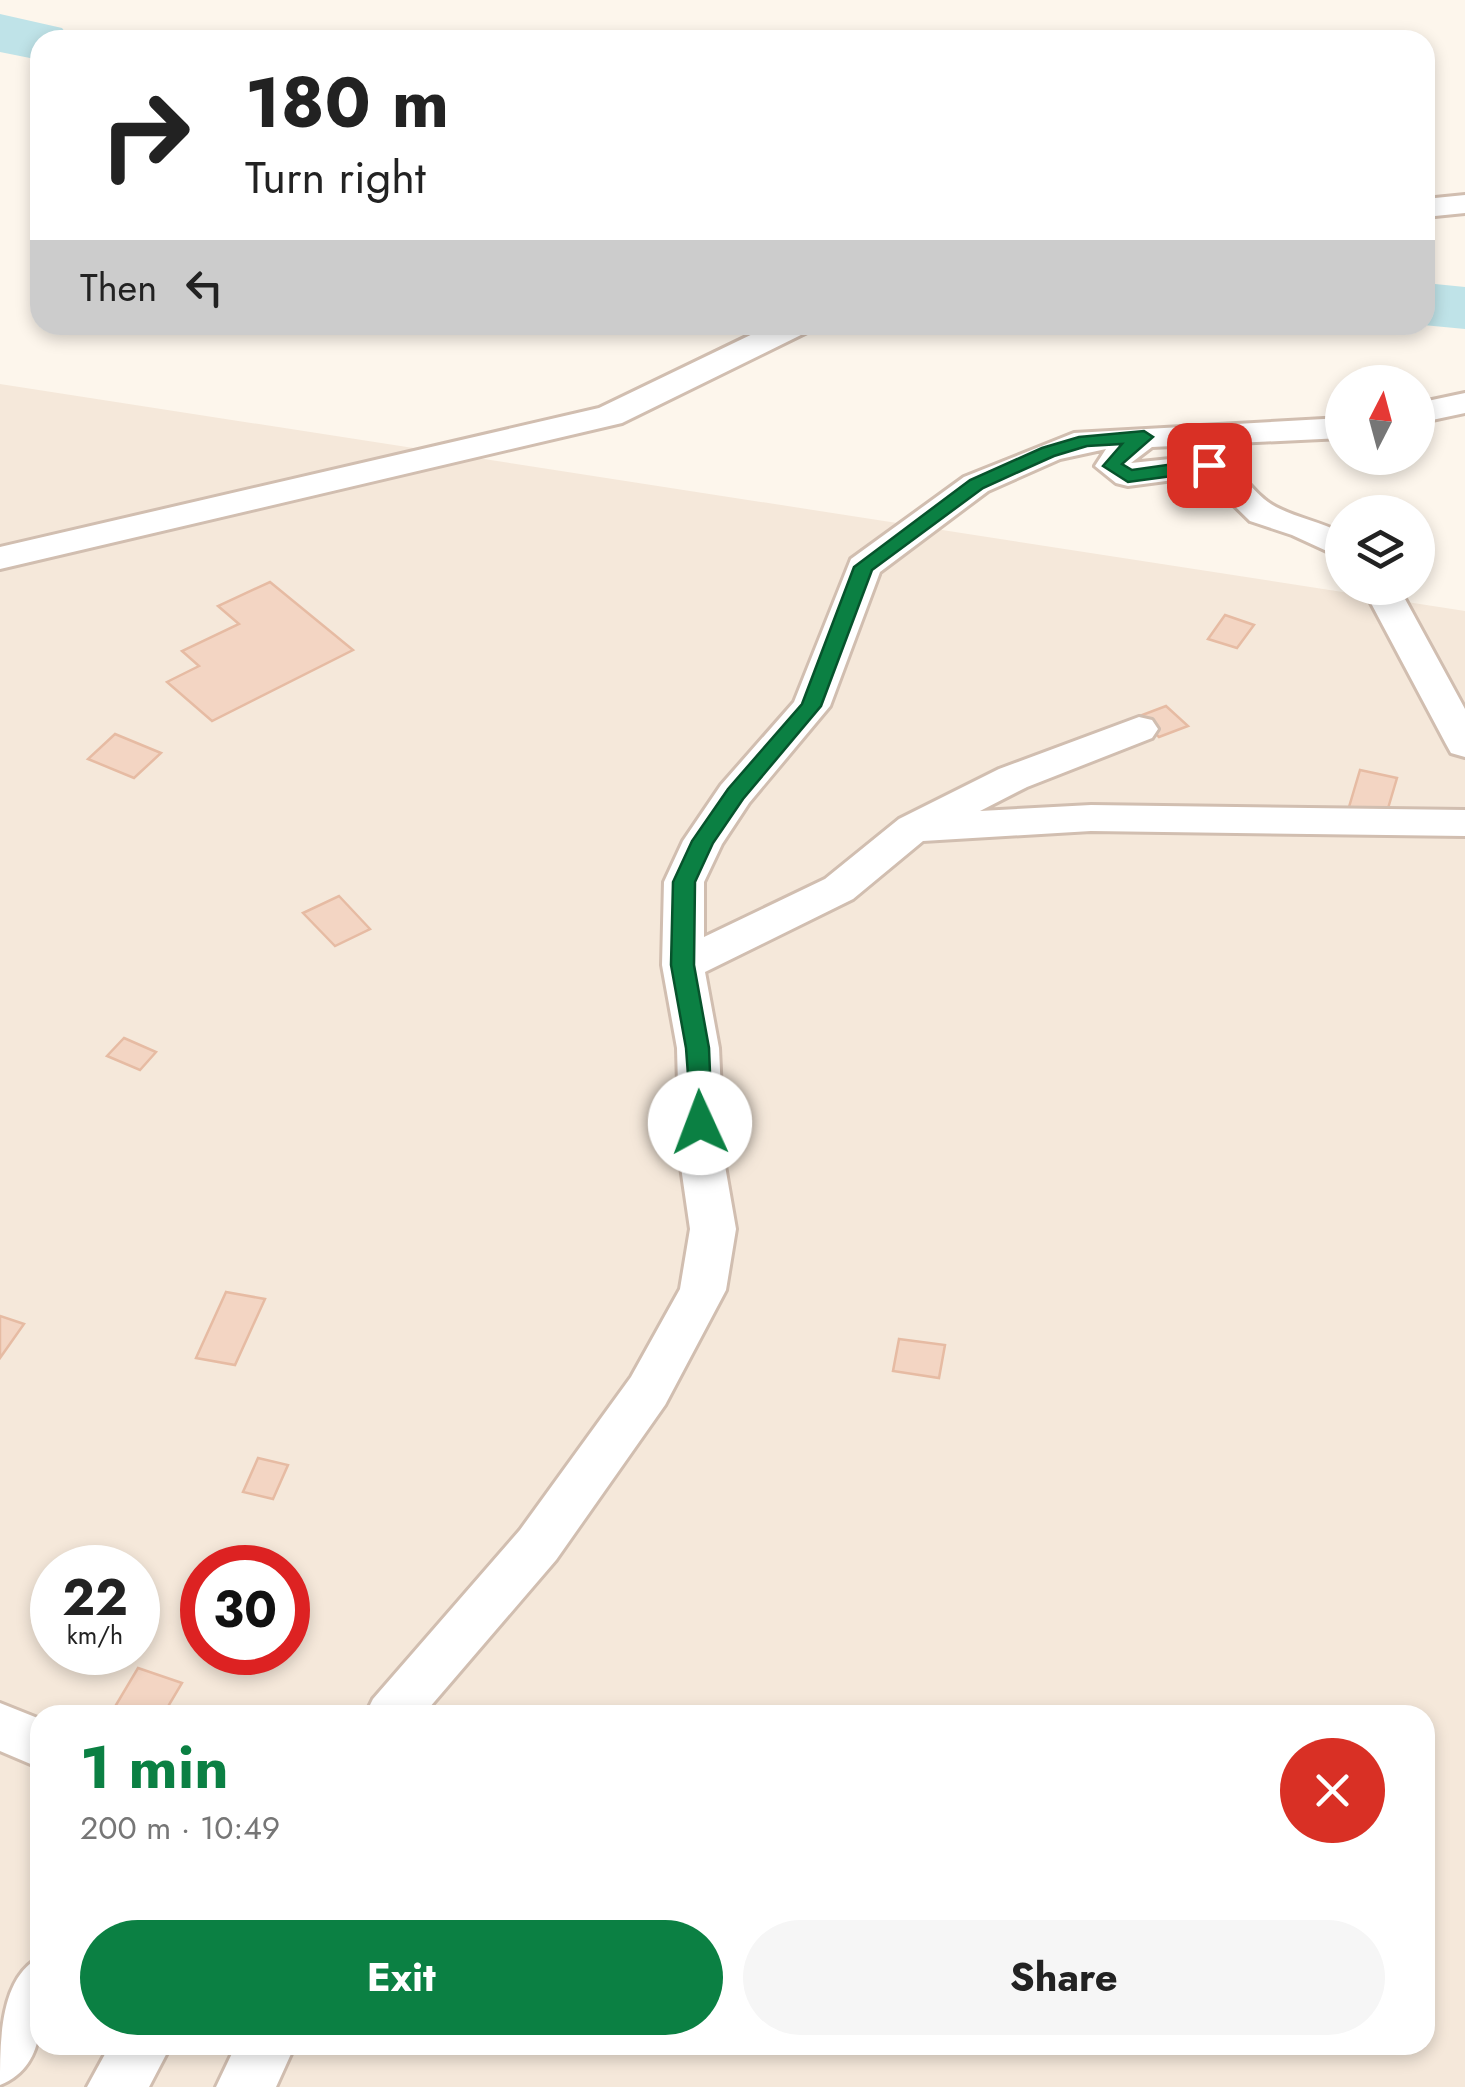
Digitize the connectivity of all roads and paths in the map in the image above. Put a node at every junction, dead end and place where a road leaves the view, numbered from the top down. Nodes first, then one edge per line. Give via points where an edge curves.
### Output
1 (1465, 204) edge
2 (1435, 207) edge
3 (778, 335) edge
4 (1465, 403) edge
5 (1435, 409) edge
6 (1325, 429) edge
7 (1144, 437) junction
8 (1325, 538) edge
9 (0, 558) edge
10 (1390, 605) edge
11 (1139, 729) dead end
12 (1465, 744) edge
13 (1465, 822) edge
14 (913, 828) junction
15 (682, 965) junction
16 (400, 1705) edge
17 (0, 1726) edge
18 (30, 1740) edge
19 (30, 2002) edge
20 (137, 2055) edge
21 (262, 2055) edge
22 (0, 2057) edge
23 (116, 2087) edge
24 (245, 2087) edge

1 - 2 street
3 - 9 street via 610,416
4 - 5 street
6 - 7 street
7 - 8 street via 1120,454 1112,466 1117,471 1128,476 1209,465 1262,514
7 - 15 street via 1086,440 976,484 864,567 811,706 736,794 684,882
10 - 12 street
11 - 14 street via 1013,778
13 - 14 street via 1091,818
14 - 15 street via 839,889
15 - 16 street via 698,1048 702,1160 713,1229 704,1290 648,1391 538,1544
17 - 18 street
19 - 22 street
20 - 23 street
21 - 24 street

